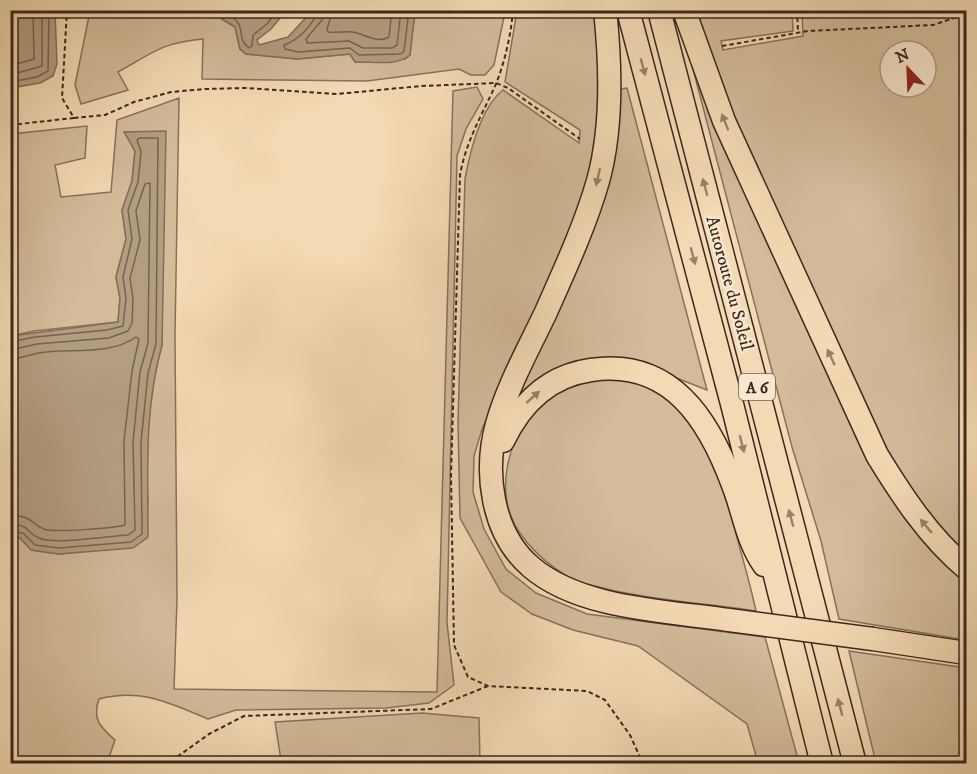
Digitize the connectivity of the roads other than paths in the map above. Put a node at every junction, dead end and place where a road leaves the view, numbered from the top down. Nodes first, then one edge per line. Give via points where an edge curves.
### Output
1 (605, 10) edge
2 (628, 10) edge
3 (659, 10) edge
4 (684, 10) edge
5 (492, 464) junction
6 (966, 568) edge
7 (776, 582) junction
8 (966, 652) edge
9 (822, 764) edge
10 (855, 764) edge

1 -> 5 highway via 609,94 598,180 583,227 496,425
2 -> 7 highway, Autoroute du Soleil / A 6
10 -> 3 highway, Autoroute du Soleil / A 6
6 -> 4 highway via 916,514 877,455 729,132
5 -> 7 highway via 519,411 548,385 564,376 602,368 645,375 679,393 701,418 734,487 752,548
5 - 8 highway, bridge via 494,502 506,535 531,567 571,591 729,620
7 - 9 highway, Autoroute du Soleil / A 6

